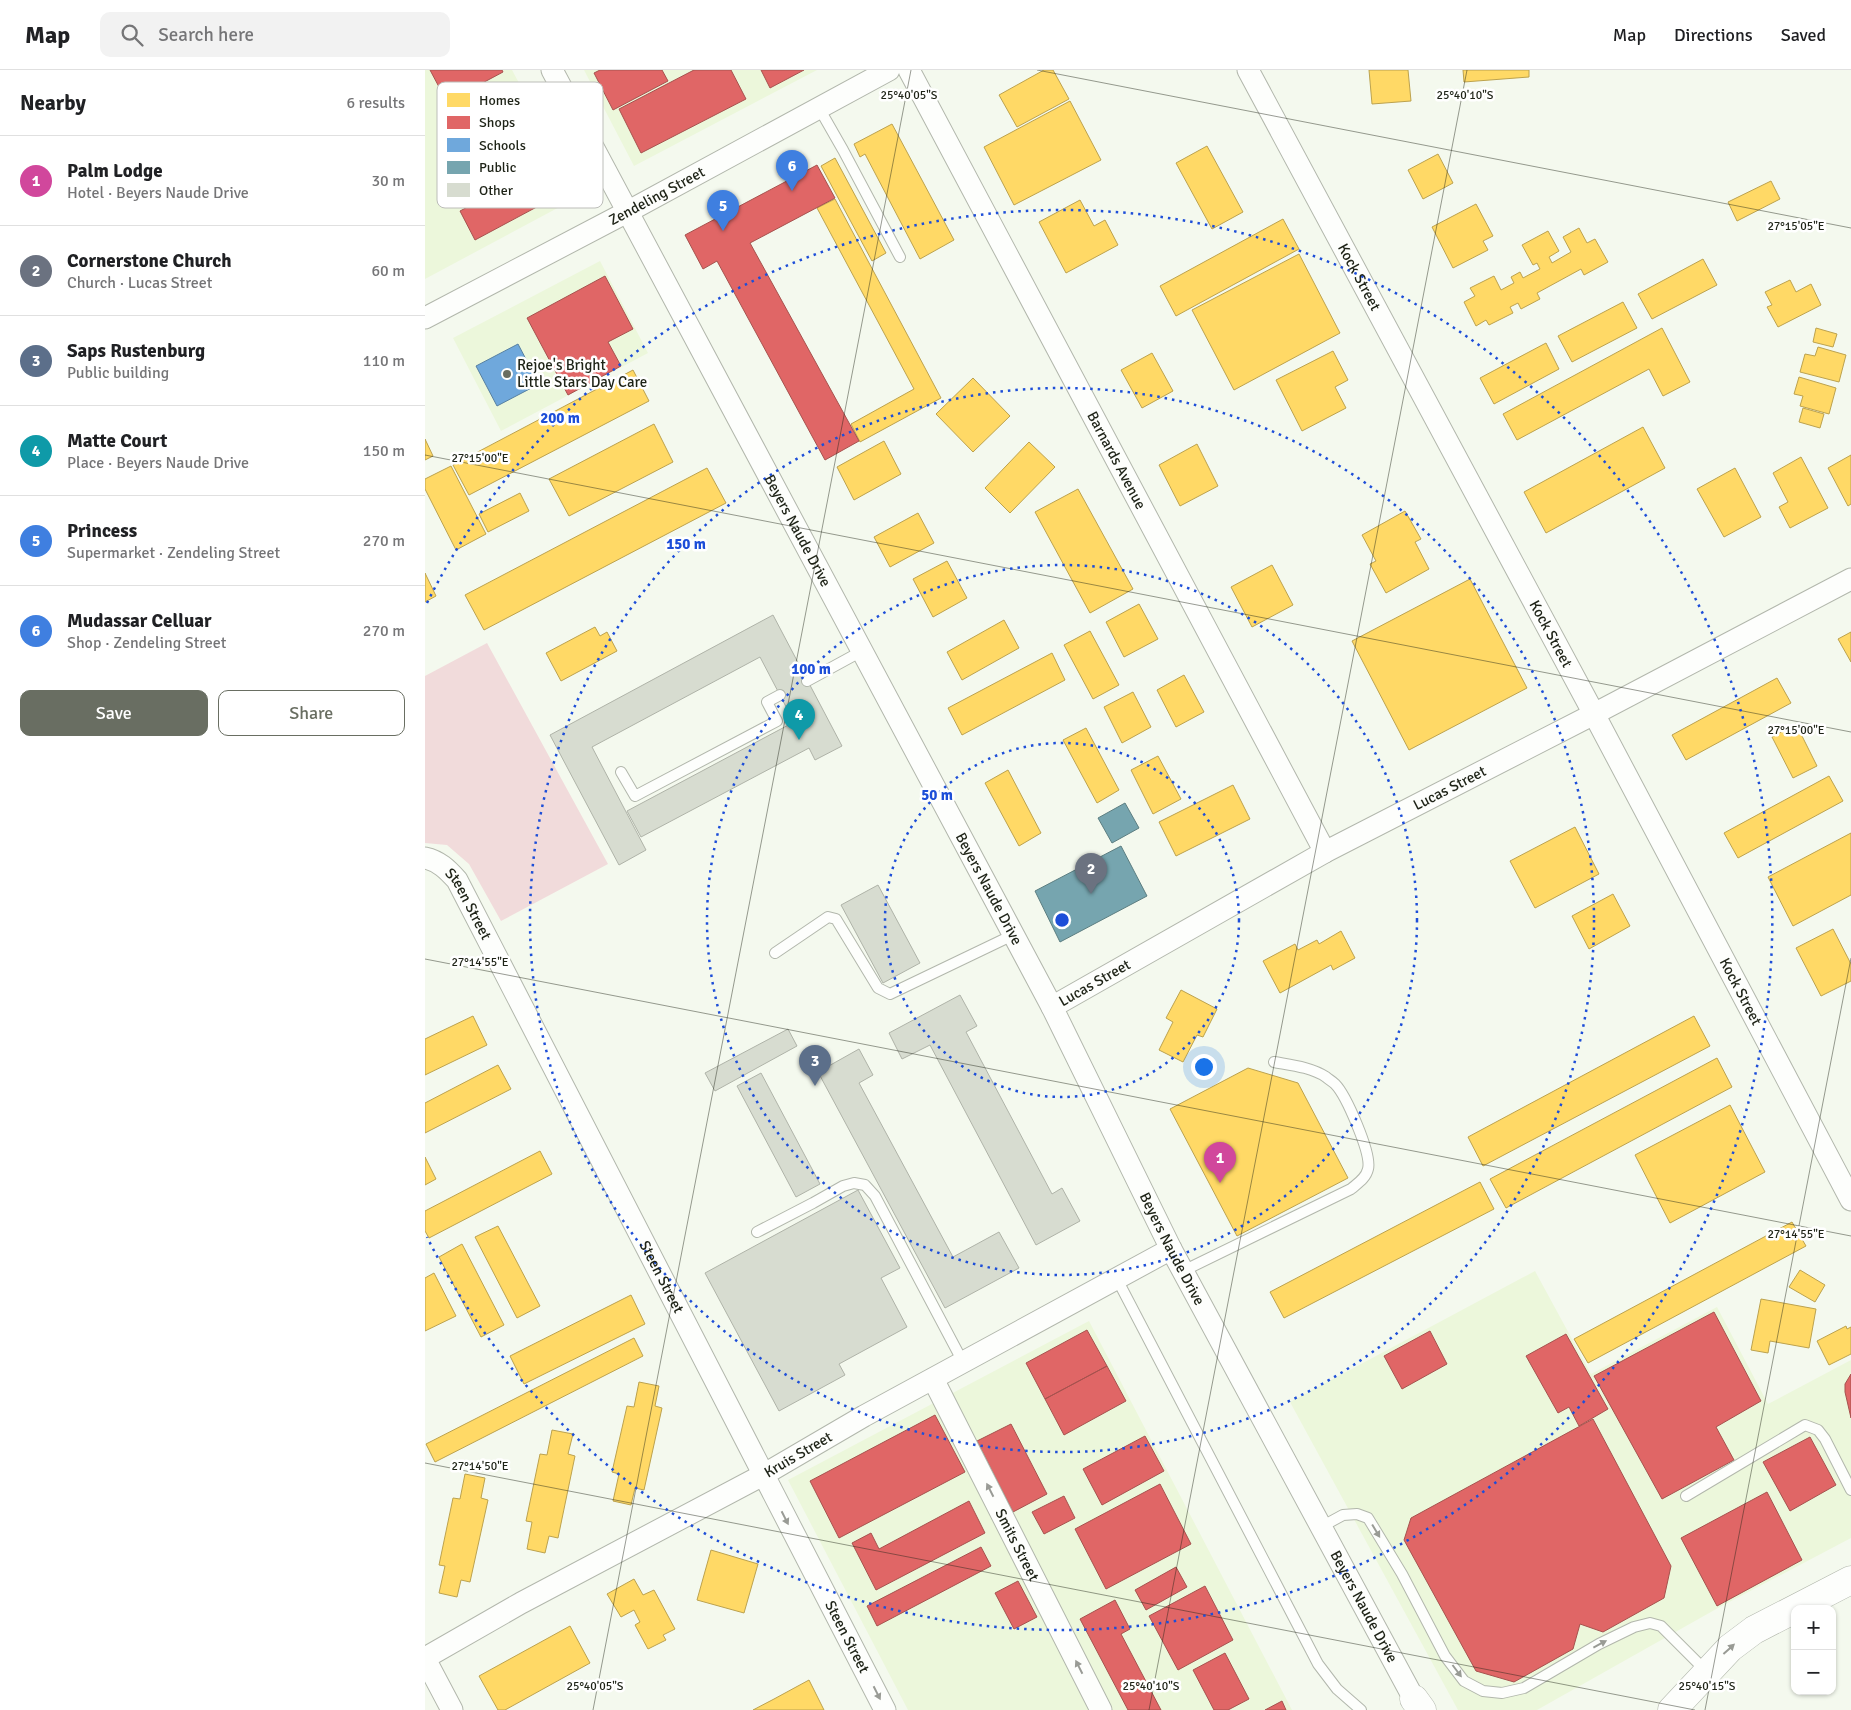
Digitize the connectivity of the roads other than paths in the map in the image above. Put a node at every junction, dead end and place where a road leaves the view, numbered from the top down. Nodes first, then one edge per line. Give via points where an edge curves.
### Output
1 (552, 70) edge
2 (889, 70) edge
3 (909, 70) edge
4 (1248, 70) edge
5 (559, 82) edge
6 (819, 108) junction
7 (603, 163) edge
8 (629, 211) junction
9 (900, 257) dead end
10 (425, 318) edge
11 (1851, 579) edge
12 (862, 651) junction
13 (807, 681) dead end
14 (780, 695) dead end
15 (1594, 714) junction
16 (621, 772) dead end
17 (1325, 852) junction
18 (425, 858) edge
19 (1013, 935) junction
20 (775, 953) dead end
21 (1052, 1007) junction
22 (1274, 1062) dead end
23 (1851, 1200) edge
24 (757, 1232) dead end
25 (1171, 1249) junction
26 (1183, 1271) junction
27 (1117, 1279) junction
28 (964, 1364) junction
29 (933, 1379) junction
30 (763, 1475) junction
31 (1851, 1490) edge
32 (1686, 1496) dead end
33 (1321, 1527) junction
34 (1851, 1580) edge
35 (425, 1658) edge
36 (1707, 1672) junction
37 (1417, 1706) edge
38 (452, 1710) edge
39 (885, 1710) edge
40 (1101, 1710) edge
41 (1361, 1710) edge
42 (1672, 1710) edge

1 - 5 street, Beyers Naude Drive
2 - 6 street, Zendeling Street
3 - 17 street, Barnards Avenue
4 - 15 street, Kock Street
6 - 8 street, Zendeling Street
6 - 9 lane
7 - 8 street, Beyers Naude Drive
8 - 10 street, Zendeling Street
8 - 12 street, Beyers Naude Drive
11 - 15 street, Lucas Street
12 - 13 lane
12 - 19 street, Beyers Naude Drive
14 - 16 lane via 767,702 777,721 635,796
15 - 17 street, Lucas Street
15 - 23 street, Kock Street
17 - 21 street, Lucas Street
18 - 30 street, Steen Street via 446,867 457,880
19 - 20 lane via 890,994 878,988 836,919 829,918
19 - 21 street, Beyers Naude Drive
21 - 25 street, Beyers Naude Drive
22 - 26 lane via 1311,1070 1336,1085 1360,1130 1367,1154 1368,1168 1363,1180 1351,1189
24 - 28 lane via 843,1186 865,1185 875,1196
25 - 26 street, Beyers Naude Drive
25 - 27 street, Kruis Street
26 - 33 street, Beyers Naude Drive
27 - 28 street, Kruis Street
27 - 41 lane via 1318,1664 1337,1689
28 - 29 street, Kruis Street
29 - 30 street, Kruis Street
40 -> 29 street, Smits Street
30 - 35 street, Kruis Street via 521,1603
30 -> 39 street, Steen Street
31 - 32 lane via 1825,1439 1818,1430 1805,1425
33 -> 36 lane via 1343,1515 1357,1514 1369,1518 1445,1656 1464,1681 1483,1691 1502,1693 1524,1688 1599,1644 1650,1623 1661,1626
33 - 37 street, Beyers Naude Drive
36 -> 34 main road via 1730,1648 1754,1630
35 - 38 street
36 - 42 main road

